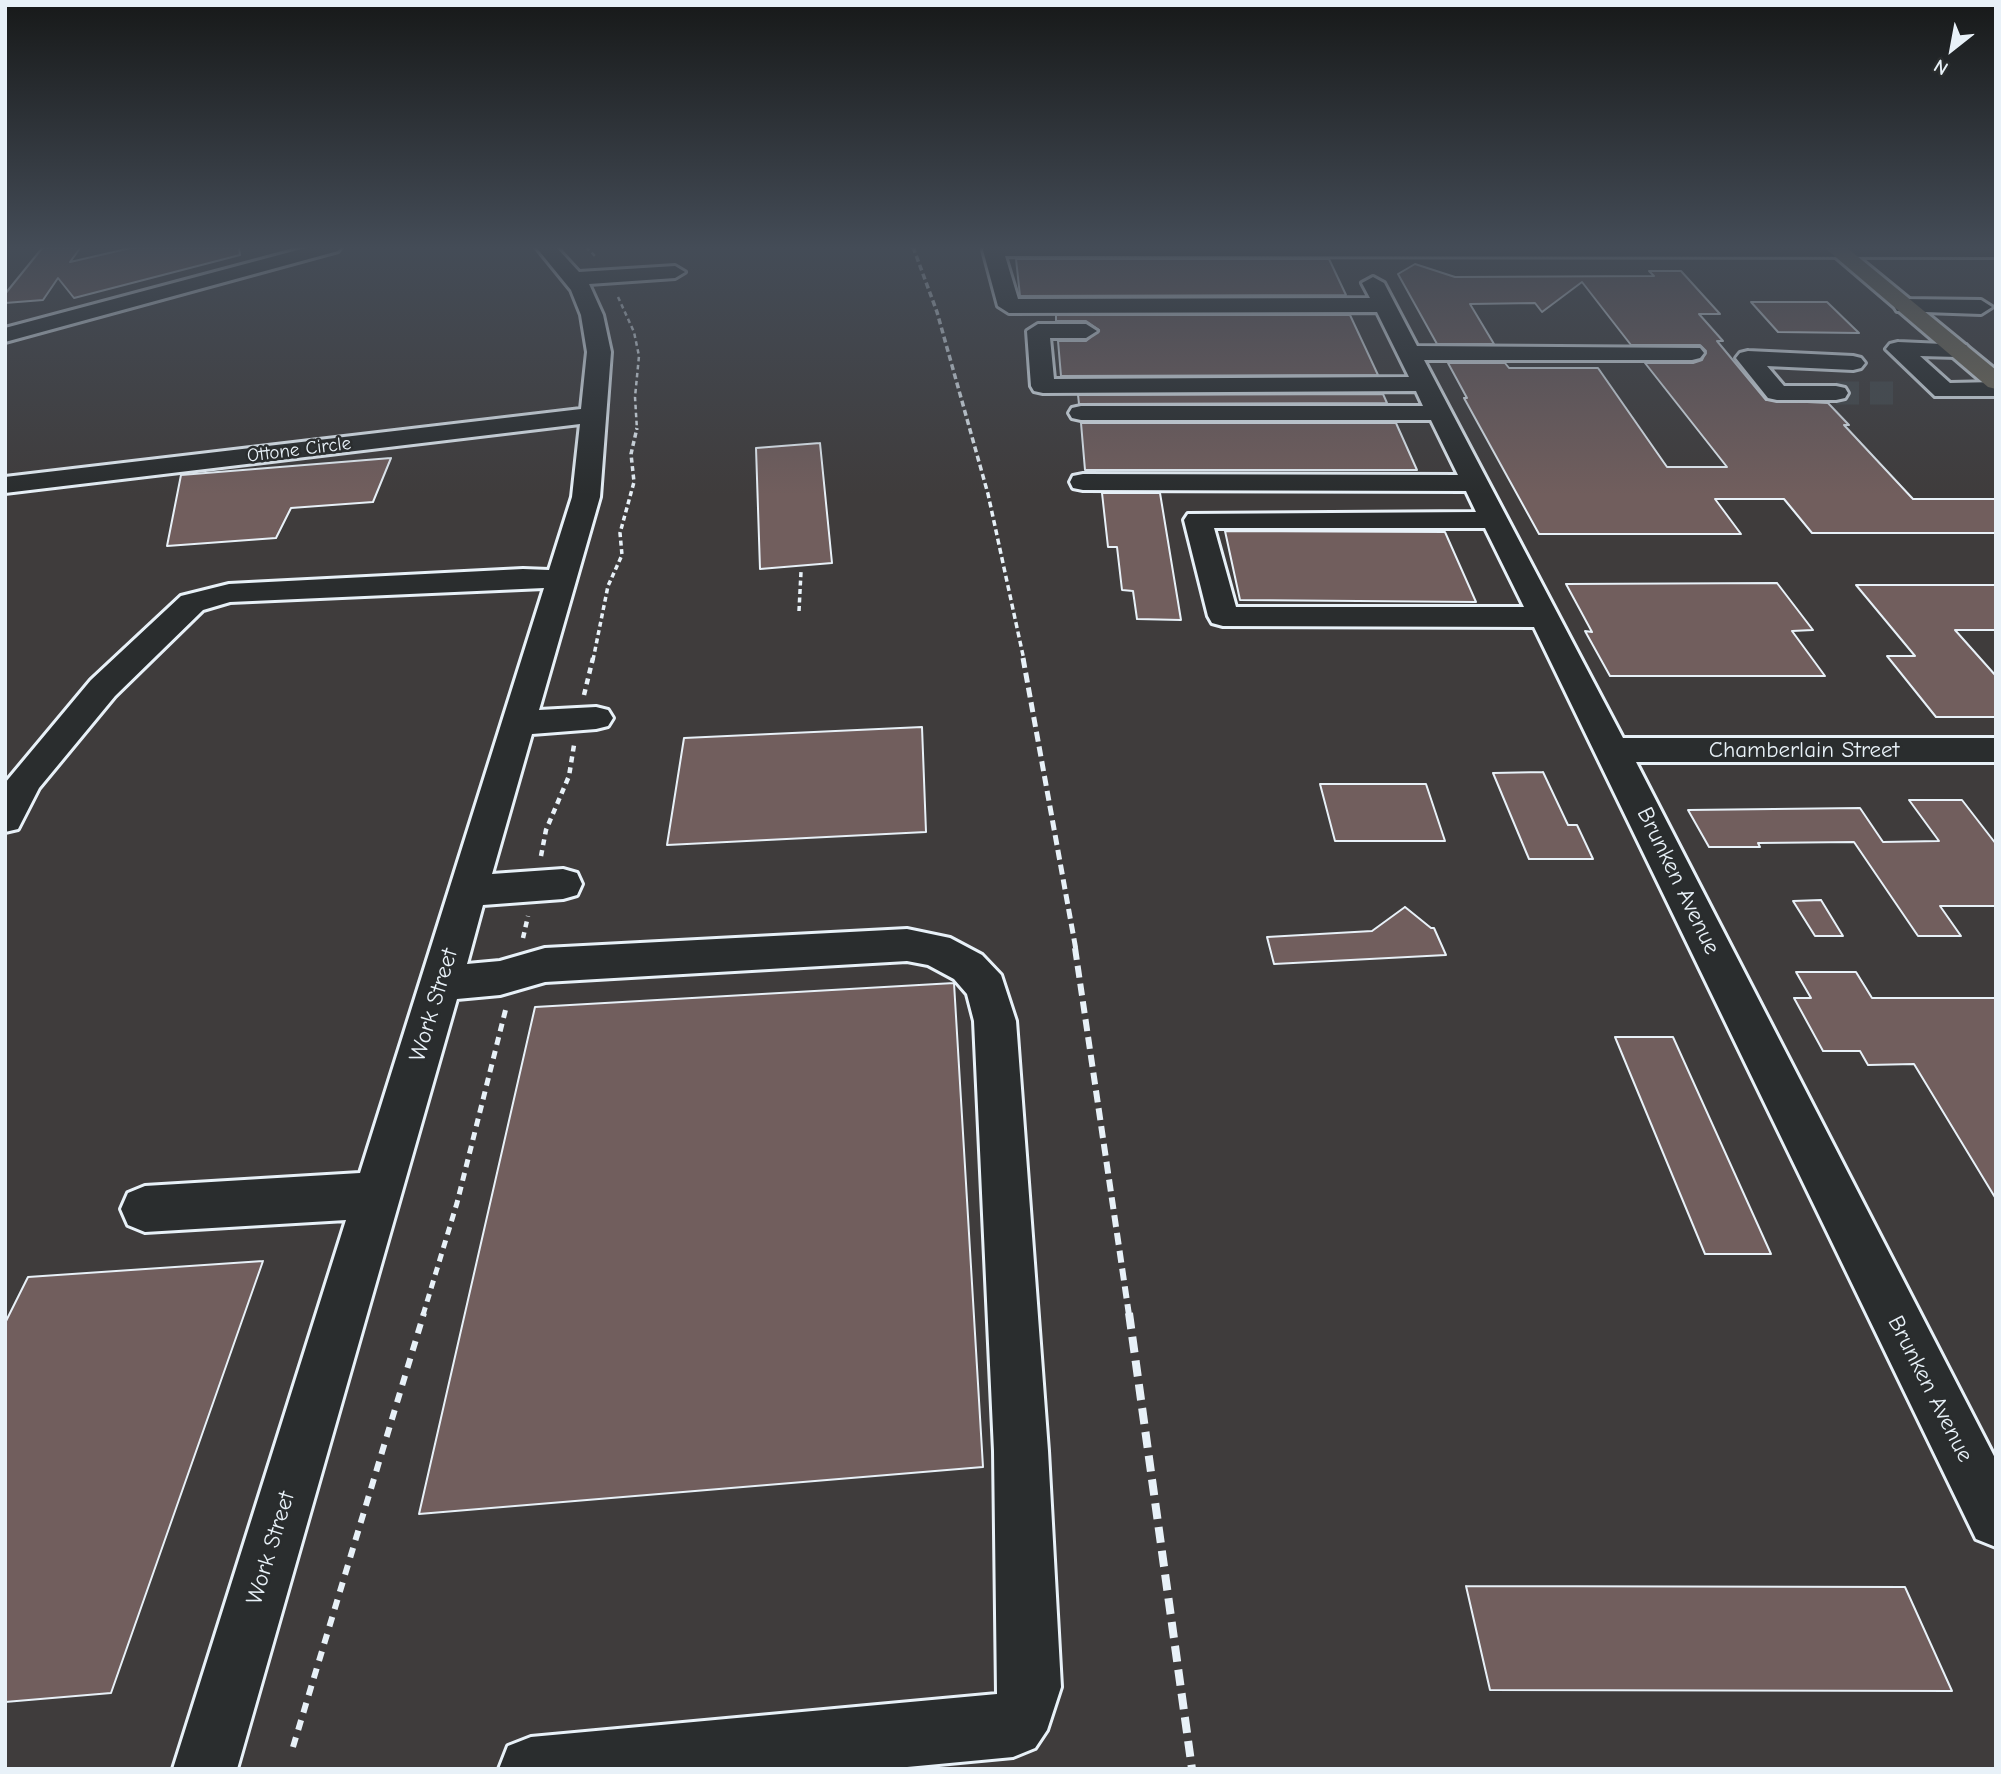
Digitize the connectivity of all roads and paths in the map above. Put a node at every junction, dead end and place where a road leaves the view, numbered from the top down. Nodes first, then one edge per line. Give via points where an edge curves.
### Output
1 (24, 330) edge
2 (595, 330) edge
3 (1179, 330) edge
4 (1398, 330) edge
5 (1933, 330) edge
6 (1107, 331) dead end
7 (5, 335) edge
8 (1949, 343) junction
9 (1692, 353) dead end
10 (1852, 361) junction
11 (1906, 362) junction
12 (1416, 363) junction
13 (1993, 379) edge
14 (1944, 391) junction
15 (1836, 393) tunnel mouth
16 (1910, 393) tunnel mouth
17 (1081, 413) dead end
18 (594, 415) junction
19 (1083, 482) dead end
20 (1473, 483) junction
21 (5, 485) edge
22 (1493, 520) junction
23 (801, 572) dead end
24 (561, 580) junction
25 (799, 611) dead end
26 (1542, 617) junction
27 (596, 718) dead end
28 (518, 723) junction
29 (1612, 750) junction
30 (1996, 750) edge
31 (5, 819) edge
32 (563, 884) dead end
33 (468, 891) junction
34 (441, 983) junction
35 (377, 1195) junction
36 (145, 1209) dead end
37 (1996, 1519) edge
38 (205, 1769) edge
39 (531, 1769) edge

1 - 7 street
2 - 18 street, Work Street via 599,352
3 - 12 street
4 - 12 street, Brunken Avenue
5 - 8 main road
6 - 12 street via 1038,331 1043,386
8 - 11 street
8 - 13 main road
9 - 12 street
10 - 11 street
10 - 11 street
10 - 15 street via 1748,358 1777,393
11 - 14 street
12 - 17 street
12 - 20 street, Brunken Avenue
13 - 14 street
14 - 16 street
18 - 21 street, Ottone Circle
18 - 24 street, Work Street via 586,497
19 - 20 street
20 - 22 street, Brunken Avenue
22 - 26 street, Brunken Avenue via 1530,558
22 - 26 street via 1198,520 1223,616
23 - 25 path
24 - 28 street, Work Street
24 - 31 street via 229,593 192,603 103,688 24,781
26 - 29 street, Brunken Avenue
27 - 28 street
28 - 33 street, Work Street
29 - 30 street, Chamberlain Street
29 - 37 street, Brunken Avenue
32 - 33 street
33 - 34 street, Work Street
34 - 35 street, Work Street
34 - 39 street via 500,978 545,965 907,945 936,950 968,967 986,987 995,1021 1021,1451 1030,1687 1025,1708 1013,1726
35 - 36 street
35 - 38 street, Work Street

